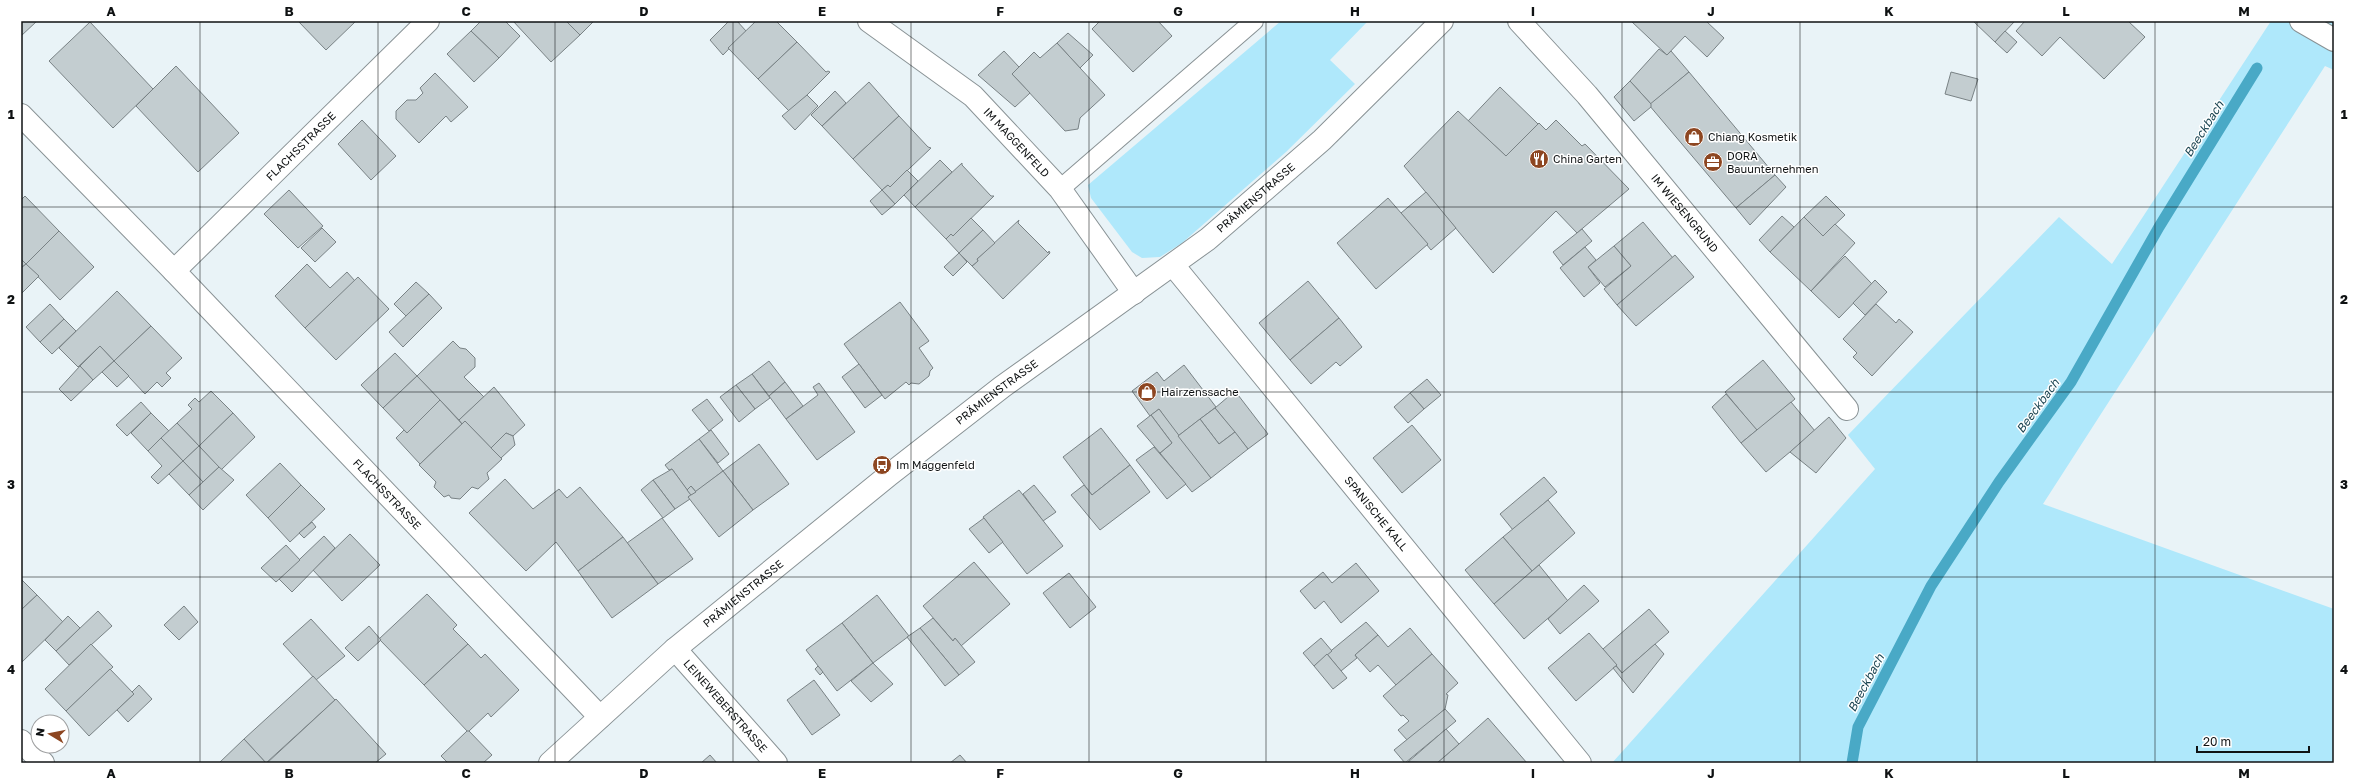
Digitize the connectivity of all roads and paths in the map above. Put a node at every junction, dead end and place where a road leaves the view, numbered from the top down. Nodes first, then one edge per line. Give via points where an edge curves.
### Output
1 (428, 21) edge
2 (869, 21) edge
3 (1254, 21) edge
4 (1442, 21) edge
5 (1519, 21) edge
6 (2301, 21) edge
7 (2334, 40) edge
8 (21, 115) edge
9 (1060, 189) junction
10 (1173, 265) junction
11 (174, 271) junction
12 (1134, 292) junction
13 (1847, 410) dead end
14 (675, 649) junction
15 (600, 718) junction
16 (21, 740) edge
17 (43, 763) edge
18 (550, 763) edge
19 (776, 763) edge
20 (1580, 763) edge

1 - 11 street, FLACHSSTRASSE
2 - 9 street, IM MAGGENFELD via 973,96
3 - 9 lane
4 - 10 street, PRÄMIENSTRASSE via 1322,140 1208,239
5 - 13 street, IM WIESENGRUND via 1582,90
6 - 7 street
8 - 11 street, FLACHSSTRASSE
9 - 12 street, IM MAGGENFELD
10 - 12 street, PRÄMIENSTRASSE
10 - 20 street, SPANISCHE KALL
11 - 15 street, FLACHSSTRASSE
12 - 14 street, PRÄMIENSTRASSE via 996,392 889,475
14 - 15 street, PRÄMIENSTRASSE
14 - 19 street, LEINEWEBERSTRASSE
15 - 18 street, PRÄMIENSTRASSE
16 - 17 street

